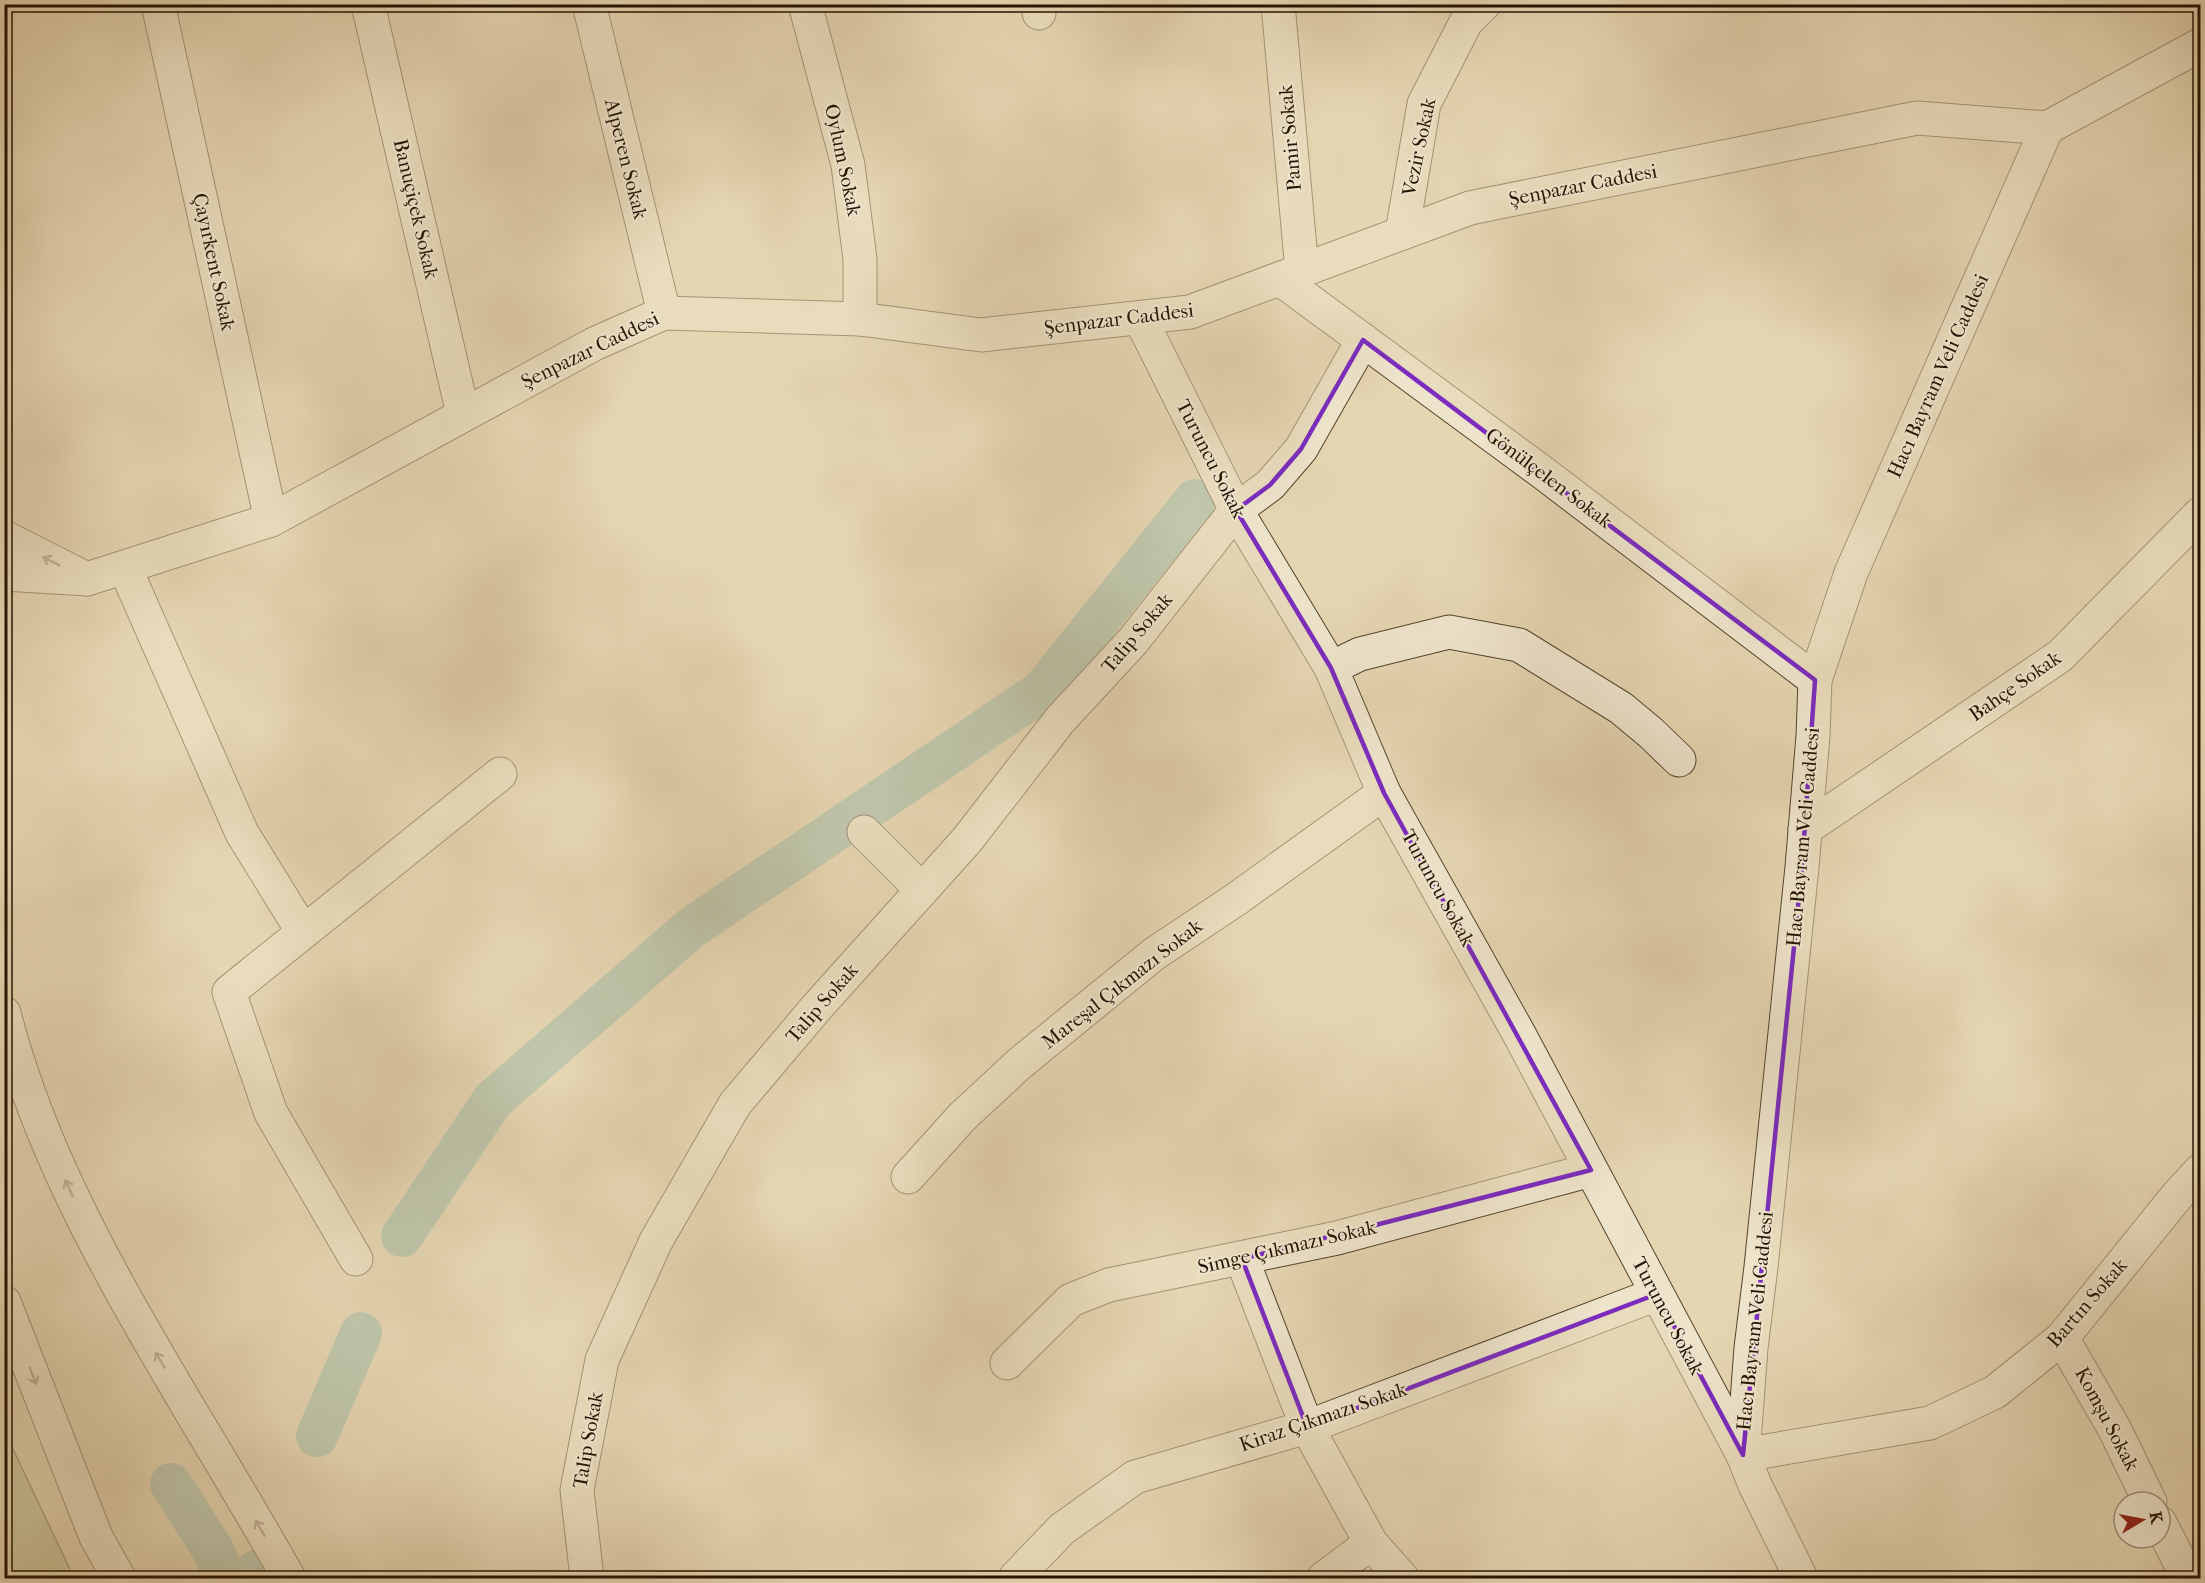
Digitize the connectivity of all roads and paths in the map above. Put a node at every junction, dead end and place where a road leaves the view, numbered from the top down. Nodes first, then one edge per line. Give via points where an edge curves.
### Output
1 (158, 4) edge
2 (368, 4) edge
3 (588, 4) edge
4 (805, 4) edge
5 (1278, 4) edge
6 (1484, 4) edge
7 (2200, 45) edge
8 (2047, 128) junction
9 (1402, 233) junction
10 (1291, 275) junction
11 (664, 313) junction
12 (1140, 318) junction
13 (860, 319) junction
14 (1363, 340) junction
15 (463, 414) junction
16 (1236, 510) junction
17 (2200, 514) edge
18 (271, 520) junction
19 (4, 537) edge
20 (125, 568) junction
21 (4, 574) edge
22 (87, 579) junction
23 (1331, 668) junction
24 (1815, 680) junction
25 (1679, 760) dead end
26 (500, 774) dead end
27 (1384, 793) junction
28 (1805, 829) junction
29 (864, 832) dead end
30 (922, 890) junction
31 (303, 932) junction
32 (4, 1013) edge
33 (1591, 1170) junction
34 (2200, 1172) edge
35 (908, 1177) dead end
36 (1242, 1258) junction
37 (356, 1259) dead end
38 (1657, 1294) junction
39 (4, 1302) edge
40 (2062, 1338) junction
41 (1007, 1364) dead end
42 (1307, 1427) junction
43 (1743, 1455) junction
44 (2144, 1490) edge
45 (1371, 1543) junction
46 (2172, 1547) edge
47 (119, 1578) edge
48 (290, 1578) edge
49 (587, 1578) edge
50 (1016, 1578) edge
51 (1324, 1578) edge
52 (1402, 1578) edge
53 (1801, 1578) edge
54 (2188, 1578) edge

1 - 18 street, Çayırkent Sokak
2 - 15 street, Banuçiçek Sokak
3 - 11 street, Alperen Sokak
4 - 13 street, Oylum Sokak via 848,165 861,259
5 - 10 street, Pamir Sokak
6 - 9 street, Vezir Sokak via 1467,22 1424,104
7 - 8 street
8 - 9 street, Şenpazar Caddesi via 1917,118 1470,208
8 - 24 street, Hacı Bayram Veli Caddesi via 1851,573
9 - 10 street, Şenpazar Caddesi
10 - 12 street, Şenpazar Caddesi via 1190,312
10 - 14 street, Gönülçelen Sokak
11 - 13 street, Şenpazar Caddesi
11 - 15 street, Şenpazar Caddesi via 594,344
12 - 13 street, Şenpazar Caddesi via 981,335
12 - 16 street, Turuncu Sokak
14 - 16 street, Talip Sokak via 1301,449 1270,485
14 - 24 street, Gönülçelen Sokak
15 - 18 street, Şenpazar Caddesi
16 - 23 street, Turuncu Sokak
16 - 30 street, Talip Sokak via 1133,641 1060,720 967,840
17 - 28 street, Bahçe Sokak via 2060,656
18 - 20 street, Şenpazar Caddesi
22 -> 19 street
20 - 22 street, Şenpazar Caddesi
20 - 31 street via 242,833
21 - 22 street, Şenpazar Caddesi
23 - 25 street via 1360,654 1449,632 1519,645 1621,708
23 - 27 street, Turuncu Sokak
24 - 28 street, Hacı Bayram Veli Caddesi
26 - 31 street
27 - 33 street, Turuncu Sokak
27 - 35 street, Mareşal Çıkmazı Sokak via 1154,954 1082,1012 962,1117
28 - 43 street, Hacı Bayram Veli Caddesi via 1750,1348
29 - 30 street
30 - 49 street, Talip Sokak via 735,1104 656,1241 602,1360 577,1490
31 - 37 street via 229,992 271,1113
48 -> 32 street via 87,1229 42,1126
33 - 36 street, Simge Çıkmazı Sokak via 1337,1238
33 - 38 street, Turuncu Sokak
34 - 40 street, Bartın Sokak
36 - 41 street, Simge Çıkmazı Sokak via 1109,1285 1071,1300
36 - 42 street
38 - 42 street, Kiraz Çıkmazı Sokak
38 - 43 street, Turuncu Sokak
39 -> 47 street via 96,1537
40 - 43 street, Bartın Sokak via 1995,1392 1930,1423
40 - 44 street, Komşu Sokak
42 - 45 street
42 - 50 street, Kiraz Çıkmazı Sokak via 1135,1477 1062,1529
43 - 53 street, Hacı Bayram Veli Caddesi
45 - 51 street
45 - 52 street
46 - 54 street

